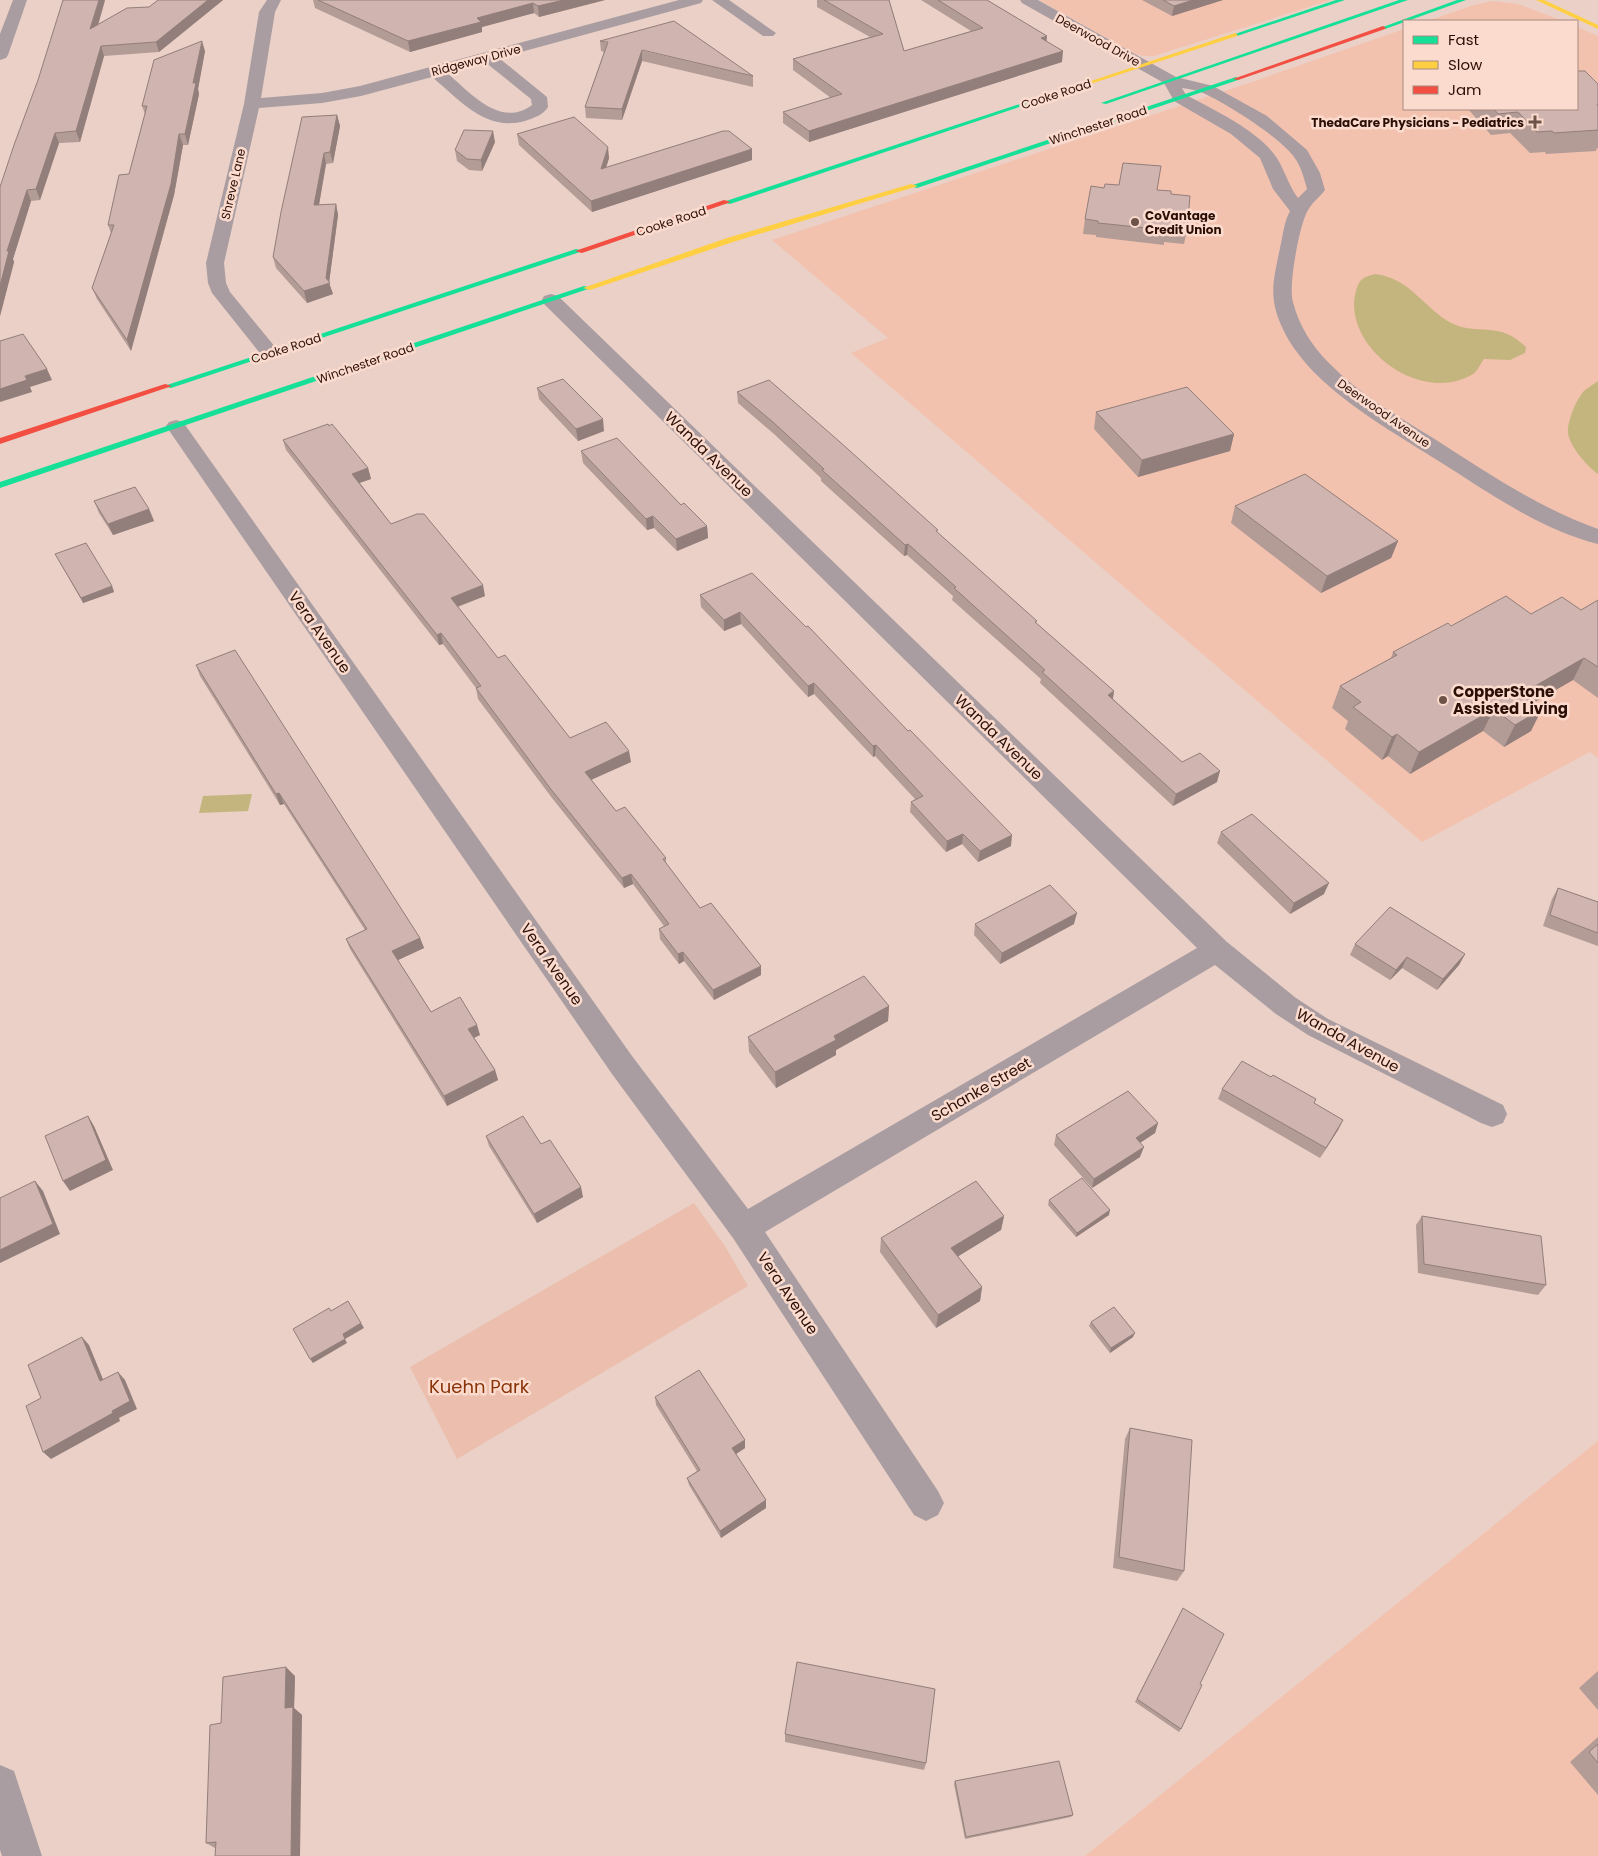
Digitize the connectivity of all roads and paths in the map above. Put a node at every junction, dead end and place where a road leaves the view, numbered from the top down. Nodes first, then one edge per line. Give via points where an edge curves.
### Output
1 (20, 0) edge
2 (274, 0) edge
3 (696, 0) edge
4 (719, 0) edge
5 (1027, 0) edge
6 (1342, 0) edge
7 (1405, 0) edge
8 (1463, 0) edge
9 (1539, 0) edge
10 (1405, 20) edge
11 (1403, 21) edge
12 (1598, 27) edge
13 (768, 33) dead end
14 (0, 54) edge
15 (488, 57) junction
16 (1143, 66) junction
17 (435, 71) junction
18 (1170, 80) junction
19 (1207, 89) junction
20 (1180, 98) junction
21 (252, 104) junction
22 (1097, 106) dead end
23 (846, 194) dead end
24 (1298, 210) junction
25 (730, 240) junction
26 (551, 300) junction
27 (270, 353) junction
28 (176, 426) junction
29 (0, 441) edge
30 (0, 485) edge
31 (1598, 537) edge
32 (1218, 950) junction
33 (1492, 1114) dead end
34 (744, 1228) junction
35 (926, 1503) dead end
36 (0, 1785) edge
37 (22, 1856) edge

1 - 14 street
2 - 21 street, Shreve Lane via 267,12
3 - 15 street, Ridgeway Drive
4 - 13 street
5 - 16 street, Deerwood Drive
6 - 16 main road, Cooke Road
7 - 18 main road, Winchester Road
8 - 10 main road, Winchester Road
9 - 12 main road
11 - 19 main road, Winchester Road
15 - 17 street, Ridgeway Drive
15 - 17 street via 539,97 540,107 535,112 519,118 495,118
16 - 18 street, Deerwood Drive
16 - 27 main road, Cooke Road
17 - 21 street, Ridgeway Drive via 345,95
18 - 19 street, Deerwood Avenue
18 - 20 street
18 - 22 main road, Winchester Road
19 - 20 main road, Winchester Road
19 - 24 street, Deerwood Avenue via 1267,124 1301,154 1316,190
20 - 24 street via 1237,130 1255,144 1267,156 1282,189
20 - 25 main road, Winchester Road via 844,208
21 - 27 street, Shreve Lane via 215,273 227,302
23 - 25 main road, Winchester Road
24 - 31 street, Deerwood Avenue via 1282,278 1283,303 1294,331 1322,368 1365,403 1503,494
25 - 26 main road, Winchester Road
26 - 28 main road, Winchester Road
26 - 32 street, Wanda Avenue
27 - 29 main road, Cooke Road
28 - 30 main road, Winchester Road
28 - 34 street, Vera Avenue via 622,1064
32 - 33 street, Wanda Avenue via 1286,1006 1318,1027
32 - 34 street, Schanke Street
34 - 35 street, Vera Avenue
36 - 37 street

